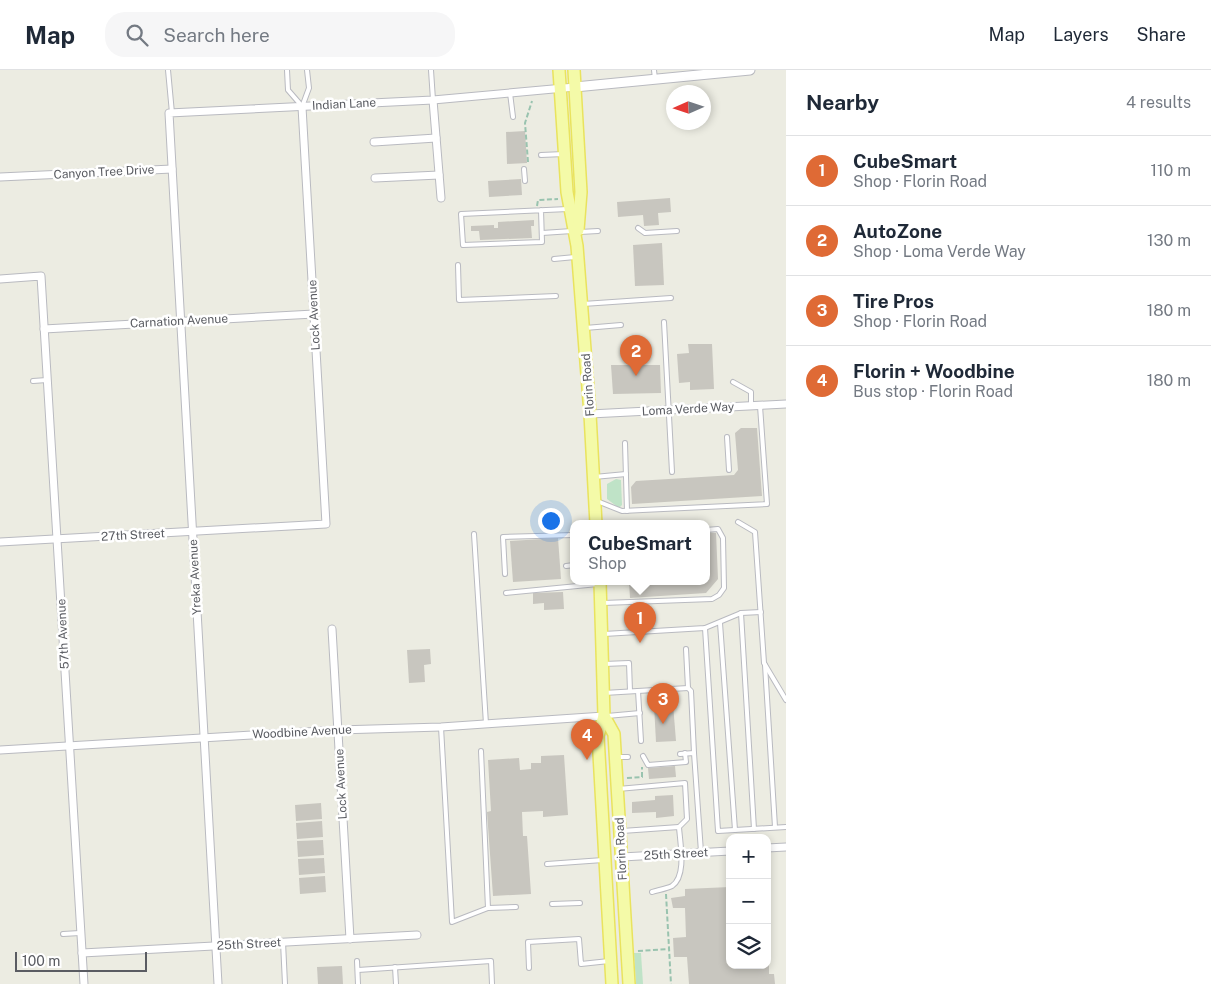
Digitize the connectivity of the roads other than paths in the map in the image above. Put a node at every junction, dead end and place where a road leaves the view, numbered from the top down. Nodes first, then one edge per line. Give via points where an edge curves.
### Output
1 (168, 70) edge
2 (287, 70) edge
3 (307, 70) edge
4 (431, 70) edge
5 (559, 70) edge
6 (574, 70) edge
7 (750, 70) edge
8 (697, 72) edge
9 (654, 75) edge
10 (575, 87) junction
11 (560, 88) junction
12 (510, 93) junction
13 (433, 100) junction
14 (302, 106) junction
15 (172, 113) junction
16 (513, 117) dead end
17 (436, 138) junction
18 (374, 142) dead end
19 (541, 154) dead end
20 (564, 154) junction
21 (172, 169) junction
22 (524, 169) dead end
23 (439, 174) junction
24 (0, 177) edge
25 (375, 178) dead end
26 (525, 181) dead end
27 (441, 198) dead end
28 (570, 209) junction
29 (541, 210) junction
30 (638, 228) dead end
31 (598, 231) dead end
32 (677, 231) dead end
33 (576, 232) junction
34 (542, 233) junction
35 (577, 252) junction
36 (554, 259) dead end
37 (458, 265) dead end
38 (0, 279) edge
39 (556, 296) dead end
40 (671, 298) dead end
41 (581, 304) junction
42 (314, 314) junction
43 (180, 321) junction
44 (664, 322) dead end
45 (621, 325) dead end
46 (583, 328) junction
47 (44, 329) junction
48 (48, 380) junction
49 (33, 381) dead end
50 (733, 382) dead end
51 (786, 404) edge
52 (760, 405) junction
53 (752, 406) junction
54 (668, 410) junction
55 (590, 414) junction
56 (728, 437) dead end
57 (625, 443) dead end
58 (728, 470) dead end
59 (672, 472) dead end
60 (626, 474) junction
61 (594, 477) junction
62 (595, 500) junction
63 (627, 511) junction
64 (596, 520) edge
65 (738, 522) dead end
66 (326, 524) joint
67 (710, 530) edge
68 (192, 531) junction
69 (474, 534) dead end
70 (570, 535) edge
71 (57, 539) junction
72 (0, 542) edge
73 (566, 566) dead end
74 (570, 566) edge
75 (504, 574) dead end
76 (581, 585) edge
77 (600, 585) edge
78 (506, 593) dead end
79 (601, 603) junction
80 (761, 612) junction
81 (741, 614) junction
82 (720, 623) junction
83 (705, 628) junction
84 (332, 629) dead end
85 (602, 634) junction
86 (686, 649) dead end
87 (764, 663) junction
88 (603, 664) junction
89 (688, 688) junction
90 (630, 691) junction
91 (638, 691) junction
92 (604, 693) junction
93 (786, 700) edge
94 (640, 712) junction
95 (604, 716) junction
96 (486, 724) junction
97 (441, 727) junction
98 (338, 730) junction
99 (204, 738) junction
100 (641, 741) dead end
101 (69, 746) junction
102 (0, 750) edge
103 (481, 751) dead end
104 (685, 753) junction
105 (694, 753) junction
106 (680, 754) dead end
107 (642, 756) dead end
108 (628, 757) dead end
109 (616, 758) junction
110 (620, 784) junction
111 (603, 825) junction
112 (775, 827) junction
113 (786, 827) edge
114 (679, 828) junction
115 (754, 829) junction
116 (735, 830) junction
117 (620, 831) junction
118 (786, 847) edge
119 (771, 848) edge
120 (726, 851) edge
121 (701, 852) junction
122 (681, 854) junction
123 (622, 857) junction
124 (605, 860) junction
125 (547, 864) dead end
126 (652, 892) dead end
127 (624, 899) junction
128 (580, 903) dead end
129 (552, 904) dead end
130 (516, 906) dead end
131 (488, 908) junction
132 (80, 933) junction
133 (63, 934) dead end
134 (417, 935) dead end
135 (350, 938) junction
136 (283, 942) junction
137 (216, 946) junction
138 (82, 953) junction
139 (357, 961) dead end
140 (611, 961) junction
141 (395, 967) junction
142 (530, 968) dead end
143 (358, 970) junction
144 (84, 984) edge
145 (218, 984) edge
146 (285, 984) edge
147 (358, 984) edge
148 (396, 984) edge
149 (492, 984) edge
150 (612, 984) edge
151 (629, 984) edge

1 - 15 lane
2 - 14 lane via 288,90
3 - 14 lane via 309,88
4 - 13 lane
5 - 11 main road, Florin Road
6 - 10 main road, Florin Road
7 - 8 street
8 - 9 street
9 - 10 street
10 - 11 street, Indian Lane
10 - 33 main road, Florin Road via 580,192
11 - 12 street, Indian Lane
11 - 20 main road, Florin Road
12 - 13 street, Indian Lane
12 - 16 lane
13 - 14 street, Indian Lane
13 - 17 street
14 - 15 street, Indian Lane
14 - 42 street, Lock Avenue
15 - 21 street via 169,113
17 - 18 street
17 - 23 street
19 - 20 lane
20 - 28 main road, Florin Road via 562,178
21 - 24 street, Canyon Tree Drive
21 - 43 street, Yreka Avenue
22 - 26 lane
23 - 25 street
23 - 27 street
28 - 29 lane
28 - 33 main road, Florin Road
29 - 34 lane
29 - 34 lane via 461,214 463,245 542,242
30 - 32 lane via 645,234
31 - 33 lane
33 - 34 lane
33 - 35 main road, Florin Road
35 - 36 lane
35 - 41 main road, Florin Road
37 - 39 lane via 459,300
38 - 47 street, 57th Avenue via 41,276
40 - 41 lane
41 - 46 main road, Florin Road
42 - 43 street, Carnation Avenue
42 - 66 street, Lock Avenue
43 - 47 street, Carnation Avenue
43 - 68 street, Yreka Avenue
44 - 54 lane
45 - 46 lane
46 - 55 main road, Florin Road
47 - 48 street, 57th Avenue
48 - 49 lane
48 - 71 street, 57th Avenue
50 - 53 lane via 751,392
51 - 52 street, Loma Verde Way
52 - 53 street, Loma Verde Way
52 - 63 lane via 767,504
53 - 54 street, Loma Verde Way
54 - 55 street, Loma Verde Way
54 - 59 lane
55 - 61 main road, Florin Road
56 - 58 lane
57 - 60 lane
60 - 61 lane
60 - 63 lane
61 - 62 main road, Florin Road
62 - 63 lane
62 - 64 main road, Florin Road
65 - 80 lane via 755,532
66 - 68 street, 27th Street
67 - 79 lane via 718,530 723,538 724,588 719,595 712,599
68 - 71 street, 27th Street
68 - 99 street, Yreka Avenue
69 - 96 lane
70 - 75 lane via 503,537
71 - 72 street, 27th Street
71 - 101 street, 57th Avenue
73 - 74 lane
76 - 78 lane
77 - 79 main road, Florin Road
79 - 85 main road, Florin Road
80 - 81 lane
80 - 87 lane
81 - 82 lane
81 - 115 lane
82 - 83 lane
82 - 116 lane
83 - 85 lane
83 - 116 lane via 718,831
84 - 98 street, Lock Avenue
85 - 88 main road, Florin Road
86 - 89 lane
87 - 93 lane
87 - 112 lane
88 - 90 lane via 628,663
88 - 92 main road, Florin Road
89 - 91 lane
89 - 105 lane
90 - 91 lane
90 - 92 lane
91 - 94 lane
92 - 95 main road, Florin Road
94 - 95 lane
94 - 100 lane
95 - 96 street, Woodbine Avenue
95 - 109 main road, Florin Road via 614,734
95 - 111 main road, Florin Road via 598,736
96 - 97 street, Woodbine Avenue
97 - 98 street, Woodbine Avenue
97 - 131 lane via 452,922
98 - 99 street, Woodbine Avenue
98 - 135 street, Lock Avenue
99 - 101 street, Woodbine Avenue
99 - 137 street, Yreka Avenue
101 - 102 street, Woodbine Avenue
101 - 132 street, 57th Avenue
103 - 131 lane
104 - 105 lane
104 - 106 lane
104 - 107 lane via 686,762 648,765
105 - 121 lane
108 - 109 lane
109 - 110 main road, Florin Road
110 - 114 lane via 685,783 687,820
110 - 117 main road, Florin Road
111 - 123 main road
111 - 124 main road, Florin Road
112 - 113 lane
112 - 115 lane
114 - 117 lane
114 - 122 lane
115 - 116 lane
117 - 123 main road, Florin Road
118 - 119 street
120 - 121 street, 25th Street
121 - 122 street, 25th Street
122 - 123 street, 25th Street
122 - 126 lane via 681,869 672,886
123 - 127 main road, Florin Road
124 - 125 lane
124 - 127 main road
124 - 140 main road, Florin Road
127 - 151 main road, Florin Road
128 - 129 lane
130 - 131 lane
132 - 133 lane
132 - 138 street, 57th Avenue
134 - 135 street, 25th Street
135 - 136 street, 25th Street
136 - 137 street, 25th Street
136 - 146 lane
137 - 138 street, 25th Street
137 - 145 street, Yreka Avenue
138 - 144 street, 57th Avenue
139 - 143 lane
140 - 142 lane via 581,964 580,939 528,942
140 - 150 main road, Florin Road
141 - 143 lane
141 - 148 lane
141 - 149 lane via 491,960
143 - 147 lane

